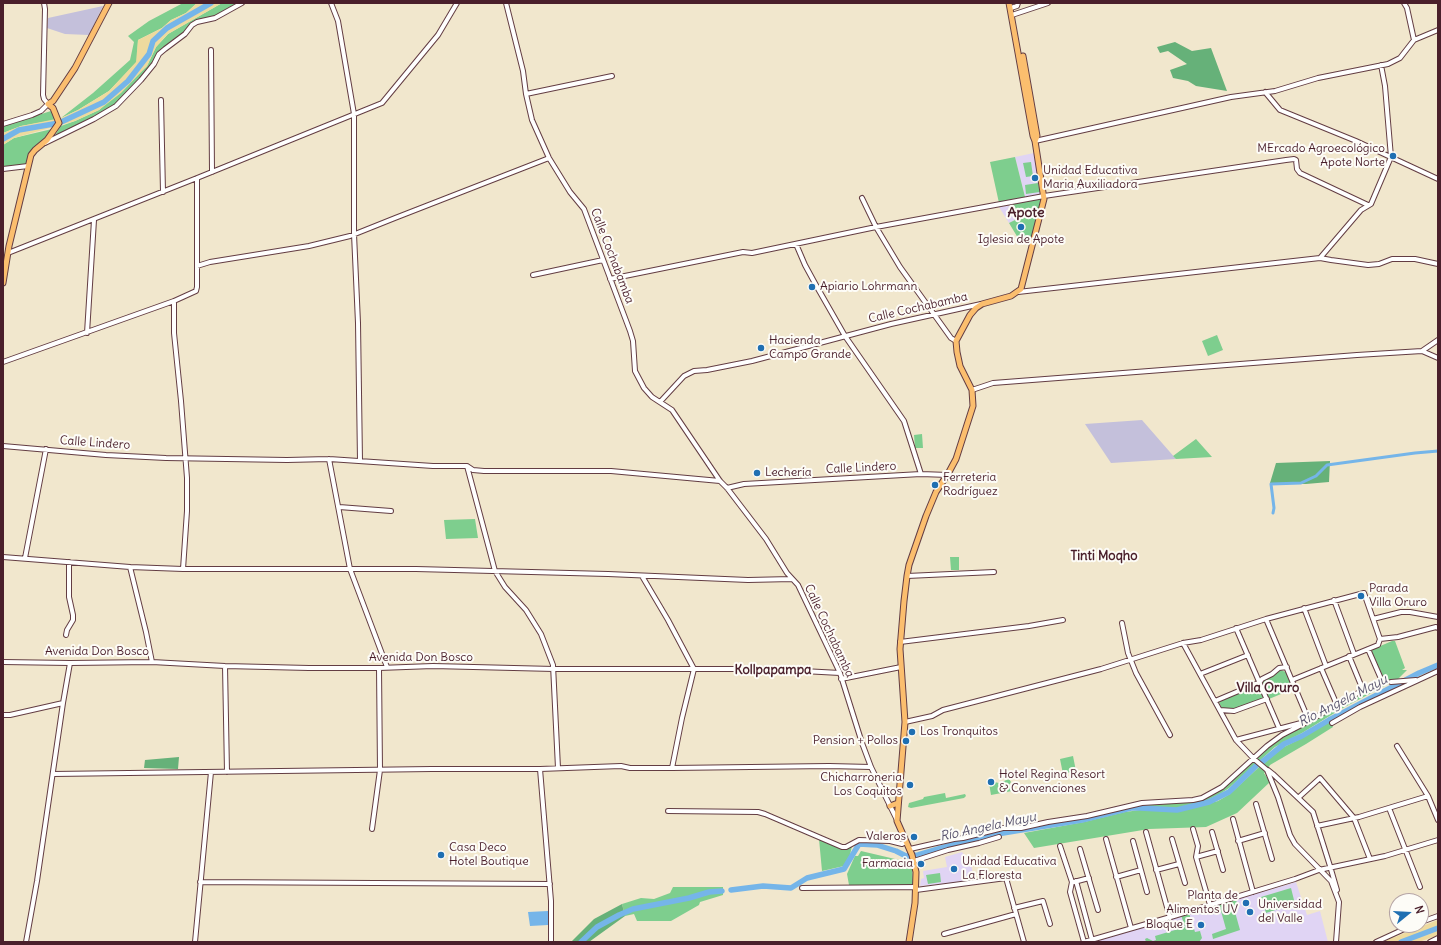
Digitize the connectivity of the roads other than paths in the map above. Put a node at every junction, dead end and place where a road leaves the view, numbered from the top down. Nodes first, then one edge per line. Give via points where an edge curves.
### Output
1 (44, 3) edge
2 (109, 3) edge
3 (242, 3) edge
4 (331, 3) edge
5 (457, 3) edge
6 (506, 3) edge
7 (1018, 3) edge
8 (1048, 3) edge
9 (1404, 3) edge
10 (1011, 5) edge
11 (1014, 14) junction
12 (1438, 30) edge
13 (1414, 40) junction
14 (211, 50) dead end
15 (1381, 65) junction
16 (612, 76) dead end
17 (1265, 92) junction
18 (526, 94) junction
19 (44, 99) junction
20 (161, 100) dead end
21 (48, 104) junction
22 (41, 110) junction
23 (354, 114) junction
24 (3, 124) edge
25 (1035, 141) junction
26 (42, 144) junction
27 (1391, 157) junction
28 (549, 158) junction
29 (28, 166) junction
30 (3, 169) edge
31 (212, 172) junction
32 (197, 178) junction
33 (1438, 179) edge
34 (163, 192) junction
35 (1044, 196) junction
36 (862, 198) dead end
37 (1368, 205) junction
38 (94, 220) junction
39 (876, 227) junction
40 (354, 234) junction
41 (796, 244) junction
42 (6, 255) edge
43 (1320, 258) junction
44 (603, 260) junction
45 (1438, 264) edge
46 (197, 266) junction
47 (533, 275) dead end
48 (610, 279) junction
49 (3, 283) edge
50 (1018, 292) junction
51 (174, 301) junction
52 (982, 304) junction
53 (935, 315) junction
54 (87, 333) junction
55 (845, 336) junction
56 (1438, 340) edge
57 (956, 341) junction
58 (1422, 351) junction
59 (1438, 358) edge
60 (3, 362) edge
61 (972, 390) junction
62 (660, 402) junction
63 (3, 446) edge
64 (46, 450) junction
65 (185, 458) junction
66 (329, 459) junction
67 (360, 461) junction
68 (467, 466) junction
69 (922, 474) junction
70 (948, 474) junction
71 (720, 481) junction
72 (727, 488) junction
73 (339, 507) junction
74 (391, 511) dead end
75 (3, 557) edge
76 (25, 558) junction
77 (69, 562) junction
78 (130, 567) junction
79 (183, 569) junction
80 (350, 569) junction
81 (496, 571) junction
82 (994, 572) dead end
83 (642, 576) junction
84 (907, 576) junction
85 (792, 579) junction
86 (1334, 600) junction
87 (1304, 608) junction
88 (1438, 617) edge
89 (1266, 619) junction
90 (1373, 619) junction
91 (1063, 620) dead end
92 (1122, 623) dead end
93 (1236, 628) junction
94 (1438, 628) edge
95 (66, 635) dead end
96 (1380, 639) junction
97 (900, 642) junction
98 (1183, 643) junction
99 (1368, 649) junction
100 (1354, 654) junction
101 (1248, 655) junction
102 (1349, 656) junction
103 (1131, 659) junction
104 (3, 662) edge
105 (152, 662) junction
106 (70, 664) junction
107 (225, 666) junction
108 (1326, 666) junction
109 (386, 667) junction
110 (901, 667) junction
111 (1287, 667) junction
112 (379, 668) junction
113 (1321, 668) junction
114 (554, 669) junction
115 (694, 669) junction
116 (1438, 671) edge
117 (840, 673) junction
118 (1200, 674) junction
119 (842, 678) junction
120 (1292, 680) junction
121 (1421, 680) junction
122 (1260, 682) junction
123 (1391, 682) dead end
124 (1363, 690) junction
125 (1267, 699) junction
126 (1215, 701) junction
127 (63, 703) junction
128 (1337, 706) junction
129 (1220, 710) junction
130 (3, 715) edge
131 (1309, 721) junction
132 (905, 722) junction
133 (1332, 723) dead end
134 (1279, 728) junction
135 (1170, 735) dead end
136 (1236, 740) junction
137 (1397, 746) dead end
138 (1254, 758) junction
139 (872, 767) junction
140 (558, 768) junction
141 (672, 768) junction
142 (540, 769) junction
143 (380, 770) junction
144 (1268, 770) junction
145 (211, 772) junction
146 (227, 772) junction
147 (53, 774) junction
148 (1428, 796) junction
149 (1298, 798) junction
150 (898, 803) junction
151 (1256, 804) dead end
152 (890, 806) junction
153 (1389, 808) junction
154 (668, 811) dead end
155 (1233, 818) dead end
156 (1354, 818) junction
157 (1438, 820) edge
158 (897, 821) junction
159 (1317, 826) junction
160 (372, 829) dead end
161 (1193, 829) dead end
162 (1146, 832) dead end
163 (1212, 832) dead end
164 (1265, 833) junction
165 (999, 837) dead end
166 (1106, 839) dead end
167 (1172, 839) dead end
168 (1438, 840) edge
169 (1133, 841) dead end
170 (1238, 841) junction
171 (906, 842) junction
172 (1060, 846) dead end
173 (1080, 849) dead end
174 (1405, 850) junction
175 (1218, 852) junction
176 (912, 856) junction
177 (1196, 857) junction
178 (1272, 859) dead end
179 (1370, 859) junction
180 (1179, 864) junction
181 (1331, 868) junction
182 (1141, 870) junction
183 (1156, 870) junction
184 (1223, 870) dead end
185 (1321, 870) junction
186 (1116, 877) junction
187 (1089, 878) junction
188 (200, 882) junction
189 (1074, 882) junction
190 (1185, 883) dead end
191 (550, 884) junction
192 (1420, 887) dead end
193 (802, 888) dead end
194 (916, 888) junction
195 (1147, 892) dead end
196 (1253, 892) junction
197 (1337, 896) junction
198 (1210, 905) junction
199 (1014, 908) junction
200 (1098, 910) dead end
201 (1016, 914) junction
202 (1170, 918) junction
203 (1050, 924) dead end
204 (1130, 928) junction
205 (1396, 933) edge
206 (944, 934) dead end
207 (1438, 938) edge
208 (1092, 940) junction
209 (26, 942) edge
210 (195, 942) edge
211 (551, 942) edge
212 (909, 942) edge
213 (1024, 942) edge
214 (1084, 942) edge
215 (1336, 942) edge
216 (1376, 942) edge
217 (1430, 942) edge

1 - 19 street
2 - 21 main road via 75,68 53,101
3 - 26 street via 215,18 192,25 160,54 141,80 116,106
4 - 23 street via 338,21
5 - 23 street via 438,35 382,103
6 - 18 street, Calle Cochabamba via 523,71
7 - 10 street via 1017,6
8 - 11 street
9 - 13 street
10 - 11 main road
11 - 25 main road
12 - 13 street
13 - 15 street via 1400,58
14 - 31 street
15 - 17 street
15 - 27 street
16 - 18 street
17 - 25 street via 1231,97
17 - 27 street via 1280,110 1356,140
18 - 28 street, Calle Cochabamba via 532,120
19 - 21 street
19 - 22 street
20 - 34 street
21 - 22 street
21 - 26 main road via 53,108 59,123
22 - 24 street
23 - 31 street
23 - 40 street
25 - 35 main road
26 - 29 main road via 33,152
27 - 33 street
27 - 37 street via 1371,204
28 - 40 street
28 - 44 street, Calle Cochabamba via 584,209
29 - 30 street
29 - 42 main road
31 - 32 street
32 - 34 street
32 - 46 street
34 - 38 street
35 - 37 street via 1294,159 1300,173
35 - 39 street
35 - 50 main road via 1022,286
36 - 39 street
37 - 43 street
38 - 42 street
38 - 54 street
39 - 41 street
39 - 53 street via 900,267
40 - 46 street via 309,246
40 - 67 street
41 - 48 street
41 - 55 street
42 - 49 main road
43 - 45 street via 1368,265 1404,258
43 - 50 street
44 - 47 street
44 - 48 street, Calle Cochabamba
46 - 51 street via 196,290
48 - 62 street, Calle Cochabamba via 633,341 635,371 648,393
50 - 52 main road
51 - 54 street
51 - 65 street via 174,333
52 - 53 street, Calle Cochabamba
52 - 57 main road via 970,315
53 - 55 street, Calle Cochabamba
53 - 57 street via 951,338
54 - 60 street
55 - 62 street, Calle Cochabamba via 752,361 694,371 684,376
55 - 69 street via 904,421
56 - 58 street
57 - 61 main road via 960,366
58 - 59 street
58 - 61 street via 993,383
61 - 70 main road via 973,406 956,459
62 - 71 street, Calle Cochabamba via 672,410
63 - 64 street, Calle Lindero
64 - 65 street, Calle Lindero
64 - 76 street
65 - 66 street, Calle Lindero
65 - 79 street
66 - 67 street, Calle Lindero
66 - 73 street
67 - 68 street, Calle Lindero
68 - 71 street, Calle Lindero via 473,470 484,471 610,471
68 - 81 street
69 - 70 street, Calle Lindero
69 - 72 street, Calle Lindero via 744,484
70 - 84 main road via 936,492 926,516
71 - 72 street, Calle Cochabamba
72 - 85 street, Calle Cochabamba via 766,539
73 - 74 street
73 - 80 street
75 - 76 street
76 - 77 street
77 - 78 street
77 - 95 street via 69,597 73,615
78 - 79 street
78 - 105 street
79 - 80 street
80 - 81 street
80 - 109 street
81 - 83 street
81 - 114 street via 541,634
82 - 84 street
83 - 85 street
83 - 115 street
84 - 97 main road
85 - 117 street, Calle Cochabamba via 798,585
86 - 87 street
86 - 90 street via 1364,593
86 - 100 street
87 - 89 street
87 - 108 street
88 - 90 street via 1402,612
89 - 93 street
89 - 111 street
90 - 96 street
91 - 97 street
92 - 103 street
93 - 98 street via 1201,640
93 - 101 street
94 - 96 street
96 - 99 street via 1378,645
97 - 110 main road
98 - 103 street
98 - 118 street
99 - 100 street
99 - 124 street via 1382,681
100 - 102 street
101 - 118 street
101 - 122 street
102 - 108 street
102 - 124 street
103 - 132 street
103 - 135 street
104 - 106 street, Avenida Don Bosco
105 - 106 street, Avenida Don Bosco
105 - 107 street, Avenida Don Bosco
106 - 127 street
107 - 112 street, Avenida Don Bosco
107 - 146 street
108 - 113 street
109 - 112 street, Avenida Don Bosco
109 - 114 street, Avenida Don Bosco
110 - 119 street
110 - 132 main road
111 - 120 street
111 - 122 street via 1279,668
112 - 143 street
113 - 120 street
113 - 128 street
114 - 115 street, Avenida Don Bosco
114 - 140 street
115 - 117 street, Avenida Don Bosco
115 - 141 street
116 - 121 street
117 - 119 street, Calle Cochabamba
118 - 126 street
119 - 139 street, Calle Cochabamba via 854,722
120 - 131 street
121 - 123 street
121 - 133 street via 1360,707
122 - 125 street
122 - 126 street
124 - 128 street
125 - 129 street via 1234,711
125 - 134 street
126 - 129 street
127 - 130 street
127 - 147 street
128 - 131 street
129 - 136 street
131 - 134 street
131 - 138 street via 1267,746
132 - 150 main road
134 - 136 street
136 - 138 street
137 - 148 street
138 - 144 street
138 - 176 street via 1222,787 1193,800 1142,803 1022,828 1003,828 954,839
139 - 141 street
139 - 152 street, Calle Cochabamba
140 - 141 street
140 - 142 street
142 - 143 street
142 - 191 street
143 - 146 street
143 - 160 street
144 - 149 street
144 - 185 street via 1290,835 1295,844
145 - 146 street
145 - 147 street
145 - 188 street
147 - 209 street
148 - 153 street
148 - 157 street
149 - 156 street via 1320,778
149 - 159 street via 1313,812
150 - 152 main road
150 - 158 main road
151 - 164 street
152 - 158 street, Calle Cochabamba
153 - 156 street
153 - 174 street
154 - 171 street via 758,812 842,847 860,840 902,844
155 - 170 street
156 - 159 street
156 - 179 street
158 - 171 main road, Calle Cochabamba
159 - 181 street
161 - 177 street via 1198,846
162 - 183 street
163 - 175 street
164 - 170 street
164 - 178 street
165 - 176 street
166 - 186 street
167 - 180 street
168 - 174 street
169 - 182 street
170 - 196 street
171 - 176 main road, Calle Cochabamba
172 - 189 street
173 - 187 street
174 - 179 street
174 - 192 street
175 - 177 street
175 - 184 street
176 - 194 main road, Calle Cochabamba
177 - 198 street
179 - 181 street
180 - 183 street
180 - 190 street
181 - 185 street
181 - 197 street
182 - 186 street
182 - 195 street
183 - 202 street
185 - 196 street
185 - 197 street via 1331,881
186 - 204 street
187 - 189 street
187 - 200 street
188 - 191 street
188 - 210 street
189 - 208 street
189 - 214 street via 1070,892
191 - 211 street
193 - 194 street
194 - 199 street via 1006,878
194 - 212 main road, Calle Cochabamba
196 - 198 street
197 - 215 street via 1339,902
198 - 202 street
199 - 201 street
199 - 203 street via 1043,901
201 - 206 street
201 - 213 street
202 - 204 street
204 - 208 street
205 - 216 street
207 - 217 street
208 - 214 street

